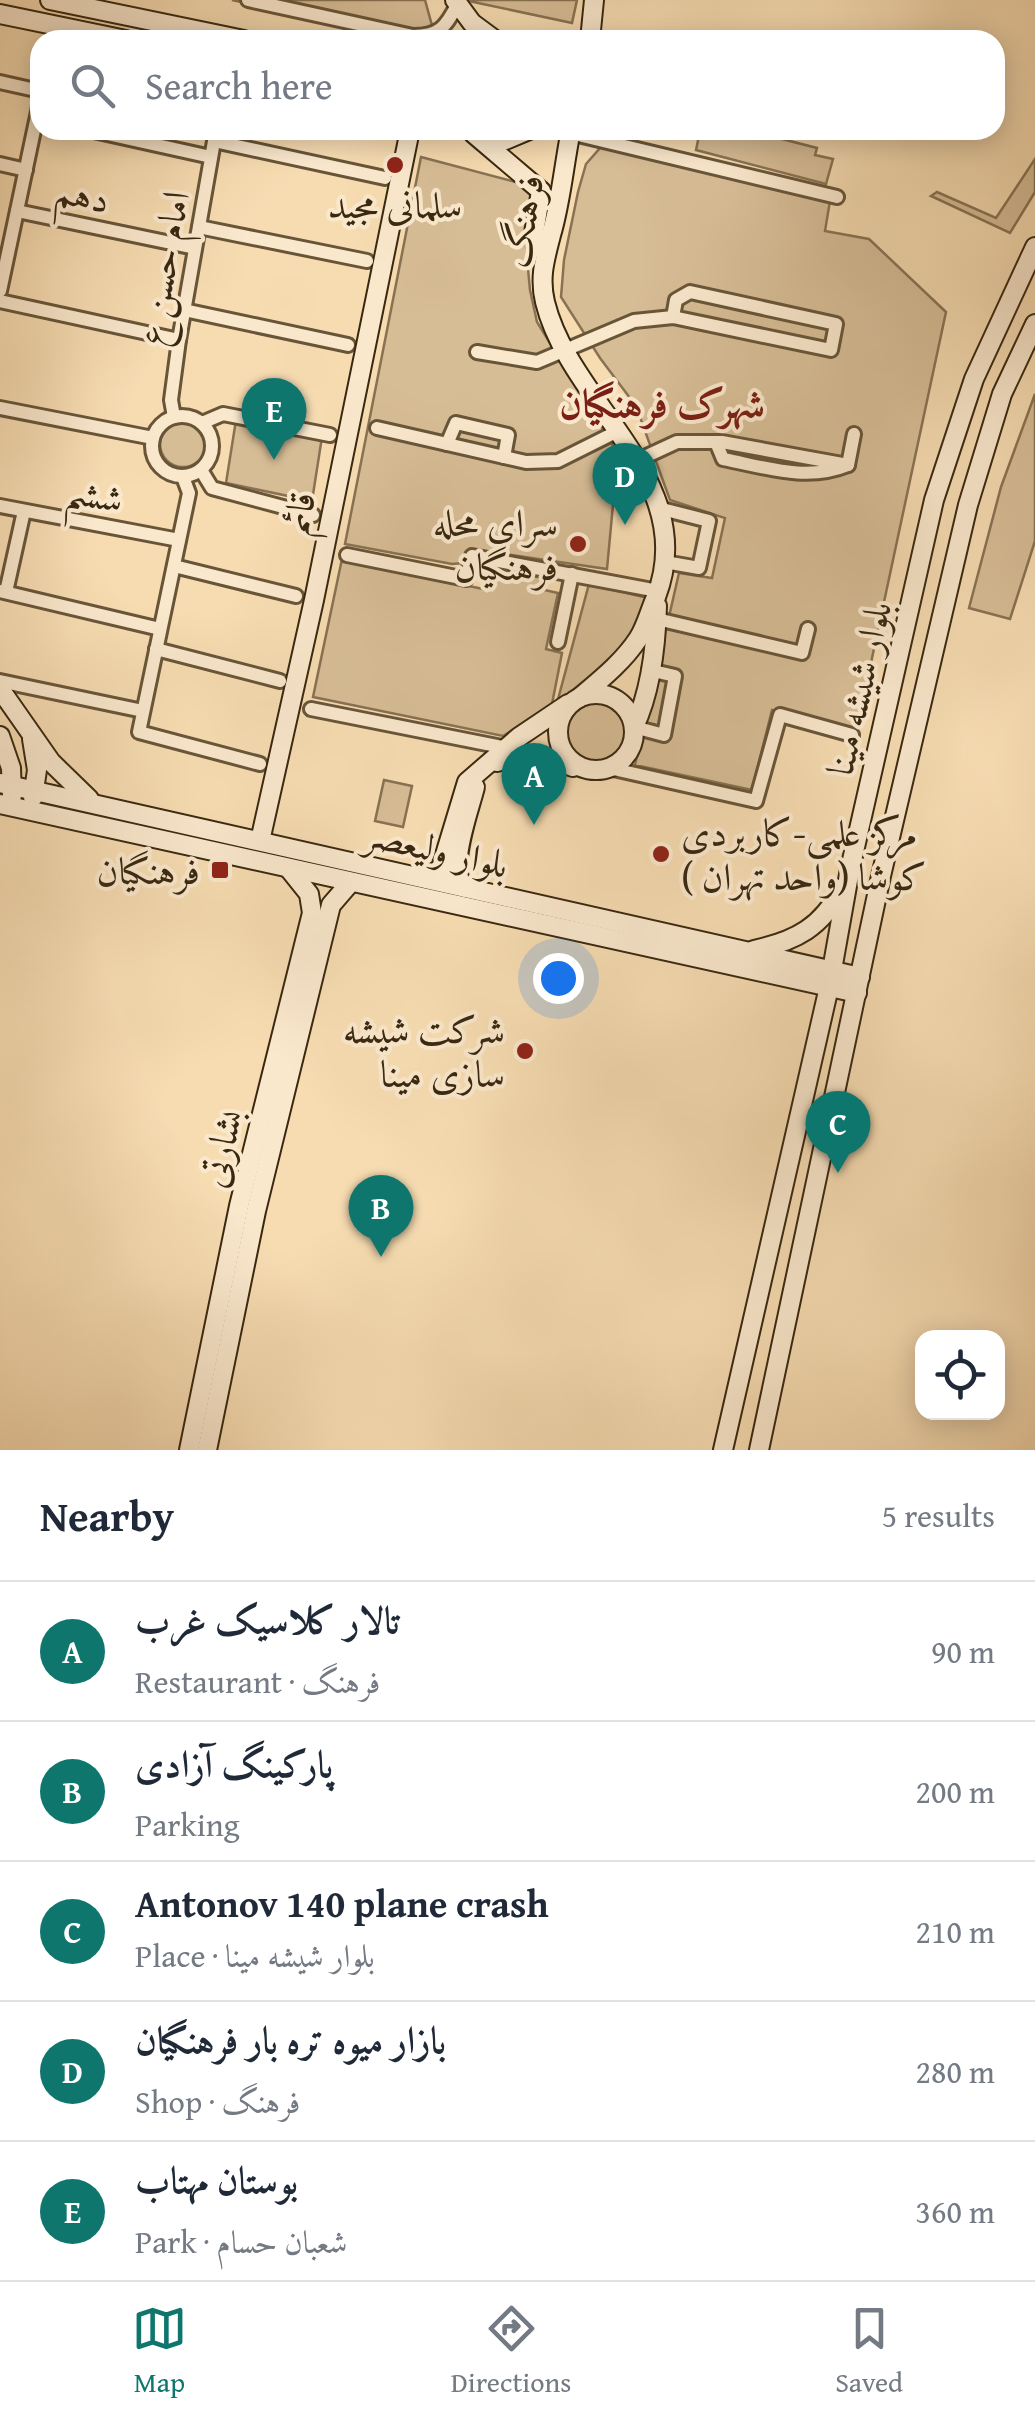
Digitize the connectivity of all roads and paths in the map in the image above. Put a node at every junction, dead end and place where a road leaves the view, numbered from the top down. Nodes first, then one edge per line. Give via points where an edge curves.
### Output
1 (50, 0) edge
2 (594, 0) edge
3 (246, 1) edge
4 (459, 7) edge
5 (0, 14) edge
6 (590, 20) junction
7 (78, 30) edge
8 (196, 30) edge
9 (385, 30) edge
10 (441, 30) edge
11 (484, 30) edge
12 (584, 30) edge
13 (590, 30) edge
14 (0, 82) edge
15 (30, 88) edge
16 (33, 140) edge
17 (134, 140) edge
18 (214, 140) edge
19 (231, 140) edge
20 (412, 140) edge
21 (482, 140) edge
22 (567, 140) edge
23 (606, 140) edge
24 (211, 157) junction
25 (0, 164) edge
26 (26, 170) junction
27 (385, 178) dead end
28 (550, 192) junction
29 (836, 197) dead end
30 (17, 211) junction
31 (199, 227) junction
32 (1035, 247) edge
33 (195, 248) junction
34 (4, 252) edge
35 (367, 261) dead end
36 (0, 291) edge
37 (0, 301) edge
38 (184, 310) junction
39 (673, 317) junction
40 (1035, 324) edge
41 (179, 340) junction
42 (348, 345) dead end
43 (564, 350) junction
44 (477, 352) dead end
45 (970, 392) junction
46 (999, 404) junction
47 (0, 408) edge
48 (174, 417) junction
49 (202, 422) junction
50 (378, 428) dead end
51 (618, 430) junction
52 (854, 434) dead end
53 (330, 435) dead end
54 (152, 438) junction
55 (448, 444) junction
56 (504, 457) junction
57 (636, 460) junction
58 (201, 470) junction
59 (184, 476) junction
60 (0, 506) edge
61 (662, 509) junction
62 (24, 511) junction
63 (314, 515) dead end
64 (179, 540) junction
65 (347, 555) dead end
66 (665, 562) junction
67 (174, 566) junction
68 (572, 574) junction
69 (3, 591) edge
70 (658, 591) junction
71 (296, 596) dead end
72 (657, 619) junction
73 (160, 629) junction
74 (808, 629) dead end
75 (558, 642) dead end
76 (156, 649) junction
77 (650, 670) junction
78 (0, 681) edge
79 (280, 682) dead end
80 (0, 689) edge
81 (574, 701) junction
82 (311, 709) dead end
83 (143, 711) junction
84 (22, 716) junction
85 (634, 727) junction
86 (852, 735) dead end
87 (0, 736) edge
88 (507, 748) junction
89 (260, 764) dead end
90 (483, 768) junction
91 (609, 768) junction
92 (586, 769) junction
93 (7, 784) edge
94 (35, 788) junction
95 (93, 803) junction
96 (13, 807) edge
97 (260, 841) junction
98 (450, 863) junction
99 (289, 869) junction
100 (850, 869) junction
101 (420, 877) junction
102 (350, 882) junction
103 (464, 897) junction
104 (422, 898) junction
105 (748, 951) junction
106 (831, 979) junction
107 (859, 985) junction
108 (220, 1353) junction
109 (189, 1450) edge
110 (207, 1450) edge
111 (723, 1450) edge
112 (759, 1450) edge

1 - 8 street
2 - 6 street
3 - 9 street
4 - 10 street
4 - 11 street
5 - 7 street
6 - 12 street
6 - 13 street
14 - 15 street
16 - 26 street
17 - 24 street
18 - 24 street, امام حسن ع
19 - 27 street
20 - 97 street, قائم
21 - 28 street
22 - 28 street, فرهنگ
23 - 29 street
24 - 31 street, امام حسن ع
25 - 26 street
26 - 30 street
28 - 43 street, فرهنگ via 542,289
30 - 33 street, دهم
30 - 34 street
31 - 33 street, امام حسن ع
31 - 35 street
32 - 45 street, بلوار شیشه مینا
33 - 38 street, امام حسن ع
34 - 36 street
37 - 41 street
38 - 41 street, امام حسن ع
38 - 42 street
39 - 39 street via 831,350 836,324 690,292 676,300
39 - 43 street via 634,320
40 - 46 street, بلوار شیشه مینا
41 - 48 street, امام حسن ع
43 - 44 street via 537,362
43 - 51 street, فرهنگ
45 - 46 street
45 - 100 street, بلوار شیشه مینا via 934,500
46 - 107 street, بلوار شیشه مینا via 901,784
47 - 54 street
48 - 49 street
48 - 54 street
49 - 53 street via 223,414
49 - 58 street via 213,446
50 - 55 street
51 - 56 street via 558,461
51 - 57 street, فرهنگ
52 - 57 street via 848,465 829,473 723,459 716,442 677,442
54 - 59 street via 158,465
55 - 56 street
55 - 56 street via 456,423 508,436
57 - 61 street, فرهنگ
58 - 59 street
58 - 63 street via 212,488
59 - 64 street via 189,493
60 - 62 street, ششم
61 - 66 street, فرهنگ
61 - 66 street via 709,521 698,568
62 - 64 street, ششم
62 - 69 street
64 - 67 street
65 - 68 street via 466,579 472,556
66 - 70 street, فرهنگ
67 - 71 street
67 - 73 street
68 - 70 street
68 - 75 street
69 - 73 street
70 - 72 street, فرهنگ
70 - 81 street, فرهنگ via 639,638
72 - 74 street via 802,653
72 - 77 street, فرهنگ
73 - 76 street
76 - 79 street
76 - 83 street
77 - 85 street, فرهنگ
77 - 85 street via 675,676 664,734
78 - 83 street
80 - 84 street
81 - 85 street via 614,698
81 - 88 street, فرهنگ
81 - 92 street via 560,719 560,744
82 - 88 street
83 - 89 street via 138,732
84 - 87 street via 22,735
84 - 94 street via 37,756
84 - 95 street via 51,762
85 - 91 street, فرهنگ via 628,752
86 - 91 street via 780,715 756,801
87 - 93 street
88 - 90 street, فرهنگ
90 - 92 street via 518,754
90 - 98 street, فرهنگ via 467,782
91 - 92 street
93 - 94 street, بلوار ولیعصر
93 - 96 street
94 - 95 street, بلوار ولیعصر
94 - 96 street
95 - 97 street, بلوار ولیعصر
96 - 99 street, بلوار ولیعصر
97 - 101 street, بلوار ولیعصر
98 - 101 street
98 - 103 street
99 - 102 street, بلوار ولیعصر
99 - 108 street, بشارتی via 309,894 312,913 239,1206
100 - 105 street via 812,930
100 - 106 street, بلوار شیشه مینا
101 - 103 street, بلوار ولیعصر
101 - 104 street via 430,892
102 - 104 street, بلوار ولیعصر
102 - 108 street, بشارتی via 330,905
103 - 104 street, بلوار ولیعصر
103 - 105 street, بلوار ولیعصر
103 - 106 street, بلوار ولیعصر
105 - 106 street, بلوار ولیعصر
106 - 107 street, بلوار ولیعصر
106 - 111 street, بلوار شیشه مینا
107 - 112 street, بلوار شیشه مینا
108 - 109 street, بشارتی
108 - 110 street, بشارتی

